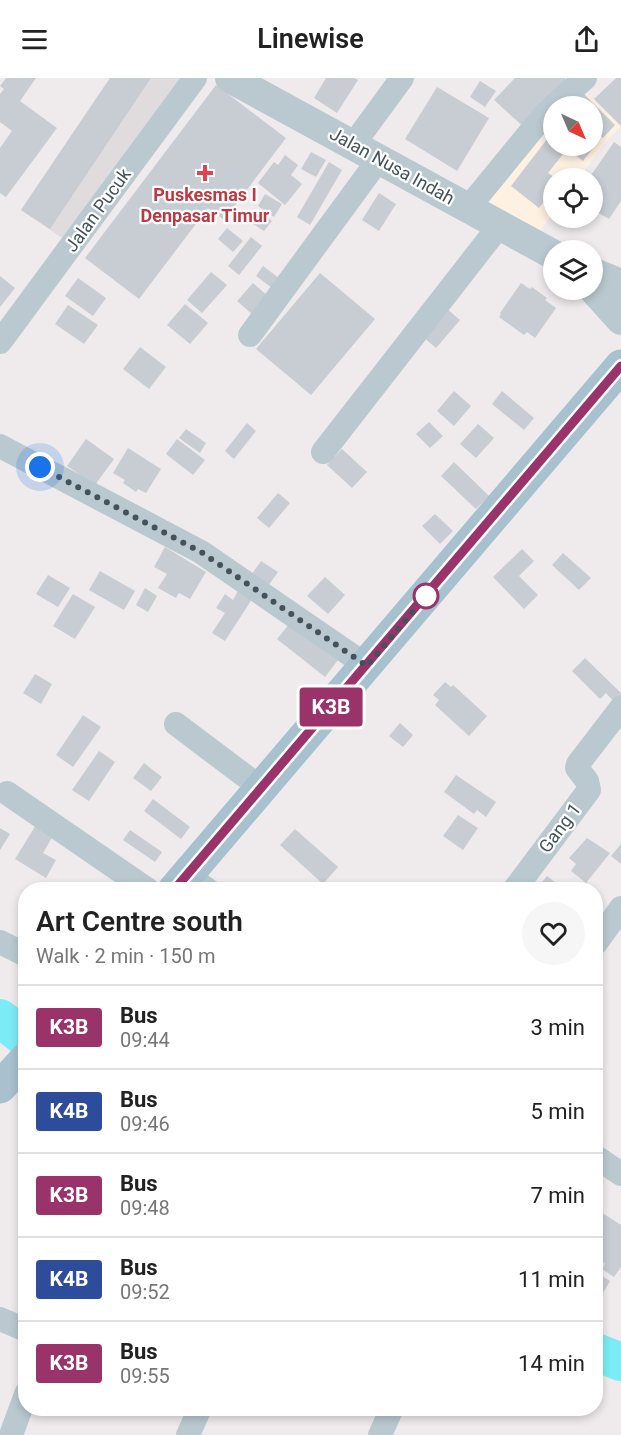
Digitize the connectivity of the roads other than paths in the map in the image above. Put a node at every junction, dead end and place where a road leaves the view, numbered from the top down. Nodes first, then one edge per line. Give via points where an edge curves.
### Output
1 (195, 78) edge
2 (230, 78) edge
3 (402, 78) edge
4 (585, 78) edge
5 (566, 96) edge
6 (543, 116) edge
7 (353, 145) junction
8 (379, 159) junction
9 (468, 208) junction
10 (500, 225) junction
11 (543, 249) edge
12 (603, 277) edge
13 (621, 284) edge
14 (603, 300) edge
15 (621, 320) edge
16 (250, 334) dead end
17 (0, 342) edge
18 (621, 366) edge
19 (0, 446) edge
20 (323, 452) dead end
21 (367, 666) junction
22 (621, 708) edge
23 (176, 724) dead end
24 (261, 788) junction
25 (7, 793) dead end
26 (135, 882) edge
27 (192, 882) edge
28 (520, 882) edge
29 (621, 908) edge
30 (603, 933) edge
31 (0, 942) edge
32 (18, 951) edge
33 (603, 1161) edge
34 (621, 1173) edge
35 (0, 1319) edge
36 (18, 1327) edge
37 (18, 1414) edge
38 (196, 1416) edge
39 (388, 1416) edge
40 (10, 1435) edge
41 (188, 1435) edge
42 (380, 1435) edge

1 - 17 street, Jalan Pucuk
2 - 7 street, Jalan Nusa Indah
3 - 7 street
4 - 5 street
6 - 9 street
7 - 8 street, Jalan Nusa Indah
8 - 9 street, Jalan Nusa Indah
8 - 16 street
9 - 10 street, Jalan Nusa Indah
10 - 11 street, Jalan Nusa Indah
10 - 20 street
12 - 13 street
14 - 15 street
18 - 21 main road
19 - 21 street via 201,552
21 - 24 main road
22 - 28 street, Gang 1 via 578,764 589,790
23 - 24 street
24 - 27 main road
25 - 26 street
29 - 30 street
31 - 32 street
33 - 34 street
35 - 36 street
37 - 40 street
38 - 41 street
39 - 42 street

